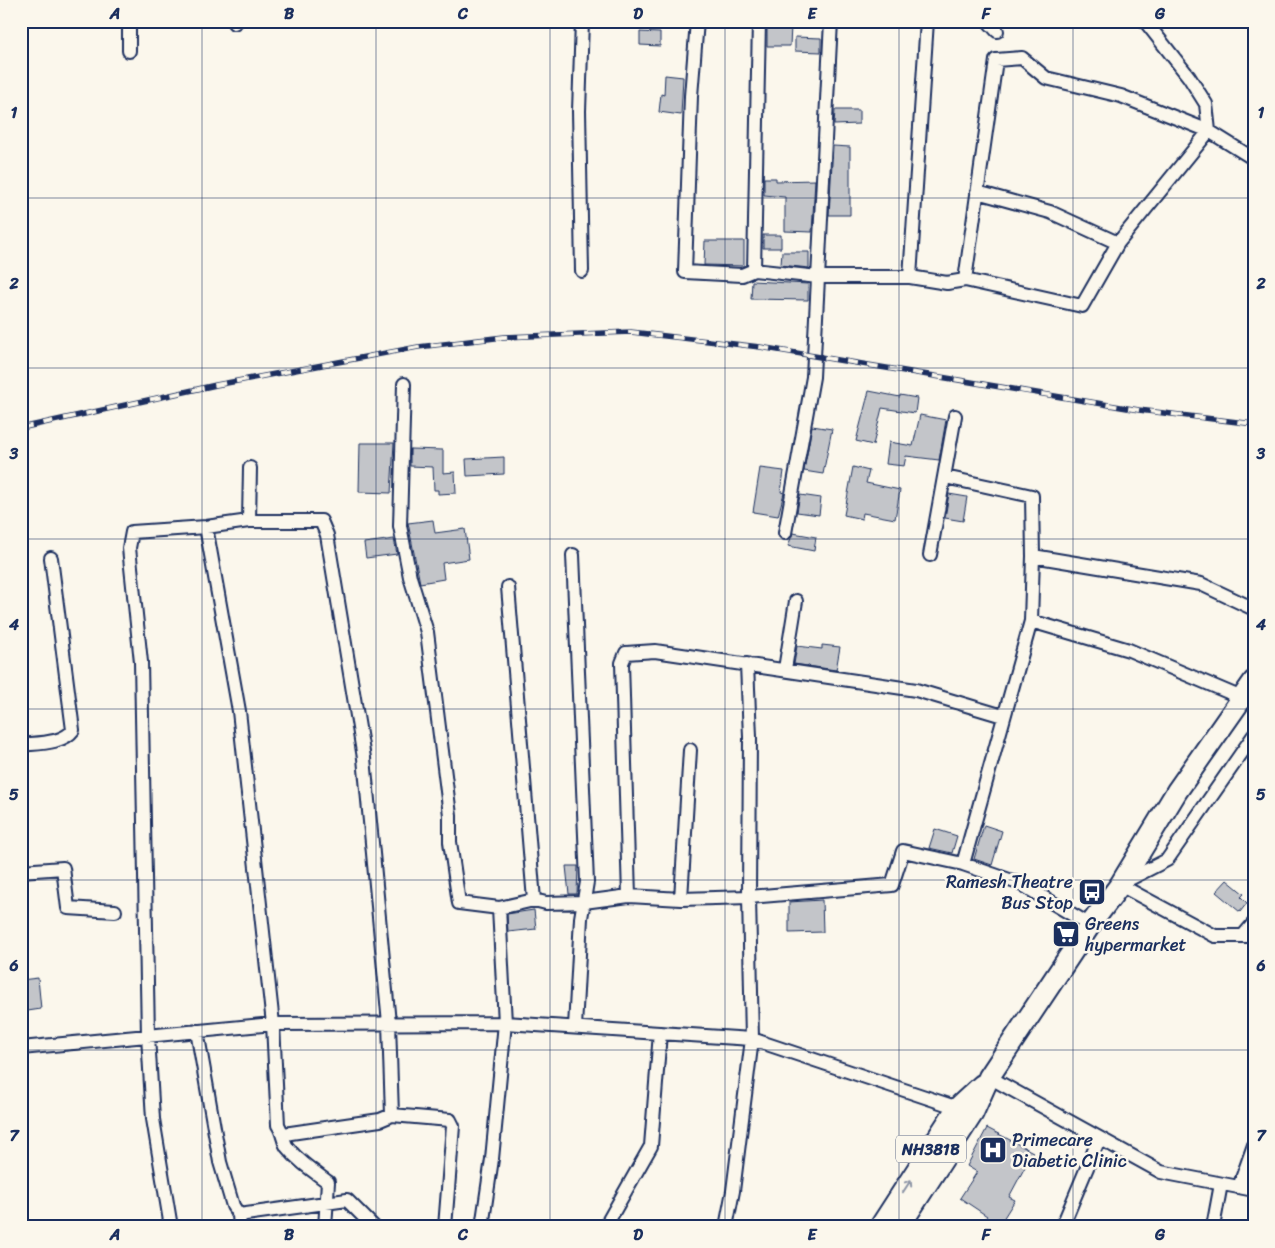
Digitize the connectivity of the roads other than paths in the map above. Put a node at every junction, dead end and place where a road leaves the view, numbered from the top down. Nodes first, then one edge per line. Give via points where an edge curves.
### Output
1 (129, 21) edge
2 (582, 21) edge
3 (697, 21) edge
4 (759, 21) edge
5 (831, 21) edge
6 (927, 21) edge
7 (988, 21) edge
8 (1145, 21) edge
9 (997, 31) dead end
10 (129, 51) dead end
11 (1208, 131) junction
12 (1254, 159) edge
13 (978, 192) junction
14 (1118, 243) junction
15 (754, 270) junction
16 (582, 271) dead end
17 (818, 277) junction
18 (910, 277) junction
19 (966, 280) junction
20 (404, 384) dead end
21 (955, 416) dead end
22 (250, 468) dead end
23 (945, 477) junction
24 (249, 521) junction
25 (206, 527) junction
26 (785, 533) dead end
27 (573, 555) dead end
28 (930, 555) dead end
29 (1033, 556) junction
30 (51, 558) dead end
31 (508, 587) dead end
32 (796, 601) dead end
33 (1254, 609) edge
34 (1031, 621) junction
35 (747, 664) junction
36 (785, 669) junction
37 (1254, 681) edge
38 (1242, 698) junction
39 (1003, 716) junction
40 (1254, 735) edge
41 (21, 745) edge
42 (690, 750) dead end
43 (963, 864) junction
44 (21, 871) edge
45 (1120, 884) junction
46 (629, 896) junction
47 (749, 897) junction
48 (681, 899) junction
49 (534, 900) junction
50 (584, 902) junction
51 (498, 908) junction
52 (114, 911) dead end
53 (1254, 923) edge
54 (1090, 925) junction
55 (1248, 936) edge
56 (505, 1023) junction
57 (273, 1024) junction
58 (389, 1024) junction
59 (575, 1027) junction
60 (197, 1031) junction
61 (660, 1033) junction
62 (148, 1036) junction
63 (752, 1039) junction
64 (21, 1048) edge
65 (989, 1077) junction
66 (965, 1111) junction
67 (392, 1115) junction
68 (284, 1134) junction
69 (1099, 1139) junction
70 (1254, 1145) edge
71 (1221, 1184) junction
72 (1240, 1187) junction
73 (1254, 1190) edge
74 (328, 1202) junction
75 (239, 1221) edge
76 (171, 1227) edge
77 (325, 1227) edge
78 (374, 1227) edge
79 (445, 1227) edge
80 (482, 1227) edge
81 (606, 1227) edge
82 (726, 1227) edge
83 (880, 1227) edge
84 (899, 1227) edge
85 (1062, 1227) edge
86 (1213, 1227) edge

1 - 10 street
2 - 16 street via 579,111
3 - 15 street via 685,272 742,276
4 - 15 street
5 - 17 street
6 - 18 street
7 - 9 street
8 - 11 street via 1206,104
11 - 12 street
11 - 13 street via 1121,96 1046,78 1022,58 996,60
11 - 14 street
13 - 14 street via 1050,212
13 - 19 street
14 - 19 street via 1082,306
15 - 17 street
17 - 18 street
17 - 26 street via 813,377
18 - 19 street via 947,283
20 - 51 street via 400,526 410,577 427,632 459,903
21 - 23 street
22 - 24 street
23 - 28 street
23 - 29 street via 1032,496
24 - 25 street
24 - 58 street via 321,521 327,535 364,758
25 - 57 street via 239,711
25 - 62 street via 132,532 129,548 142,662
27 - 50 street via 587,882
29 - 33 street via 1201,584
29 - 34 street
30 - 41 street via 73,730 69,736 58,740
31 - 49 street
32 - 36 street
34 - 38 street via 1128,650
34 - 39 street
35 - 36 street
35 - 46 street via 655,651 626,653 622,663
35 - 47 street
36 - 39 street via 916,690
37 - 38 highway, NH381B
38 - 45 highway, NH381B via 1177,791
39 - 43 street
40 - 45 street via 1167,860
42 - 48 street
43 - 47 street via 903,851 892,885
43 - 54 street via 1020,884
44 - 52 street via 63,868 68,908
45 - 54 highway, NH381B
45 - 55 street via 1215,936
46 - 48 street
46 - 50 street
47 - 48 street
47 - 63 street
49 - 50 street via 546,903
49 - 51 street
50 - 59 street via 580,918
51 - 56 street
53 - 55 street
54 - 65 highway, NH381B
56 - 58 street
56 - 59 street
56 - 80 street
57 - 58 street
57 - 60 street
57 - 68 street via 278,1125
58 - 67 street
59 - 61 street
60 - 62 street
60 - 75 street via 220,1162
61 - 63 street
61 - 81 street via 651,1146
62 - 64 street
62 - 76 street via 153,1119
63 - 66 street
63 - 82 street
65 - 66 highway, NH381B
65 - 69 street
83 -> 66 highway, NH381B
66 - 84 highway, NH381B
67 - 68 street via 380,1120
67 - 79 street via 450,1120 453,1126
68 - 74 street via 285,1145 304,1165 328,1182
69 - 71 street via 1161,1172
69 - 85 street
70 - 72 street
71 - 72 street
71 - 86 street
72 - 73 street
74 - 75 street
74 - 77 street
74 - 78 street via 347,1200

